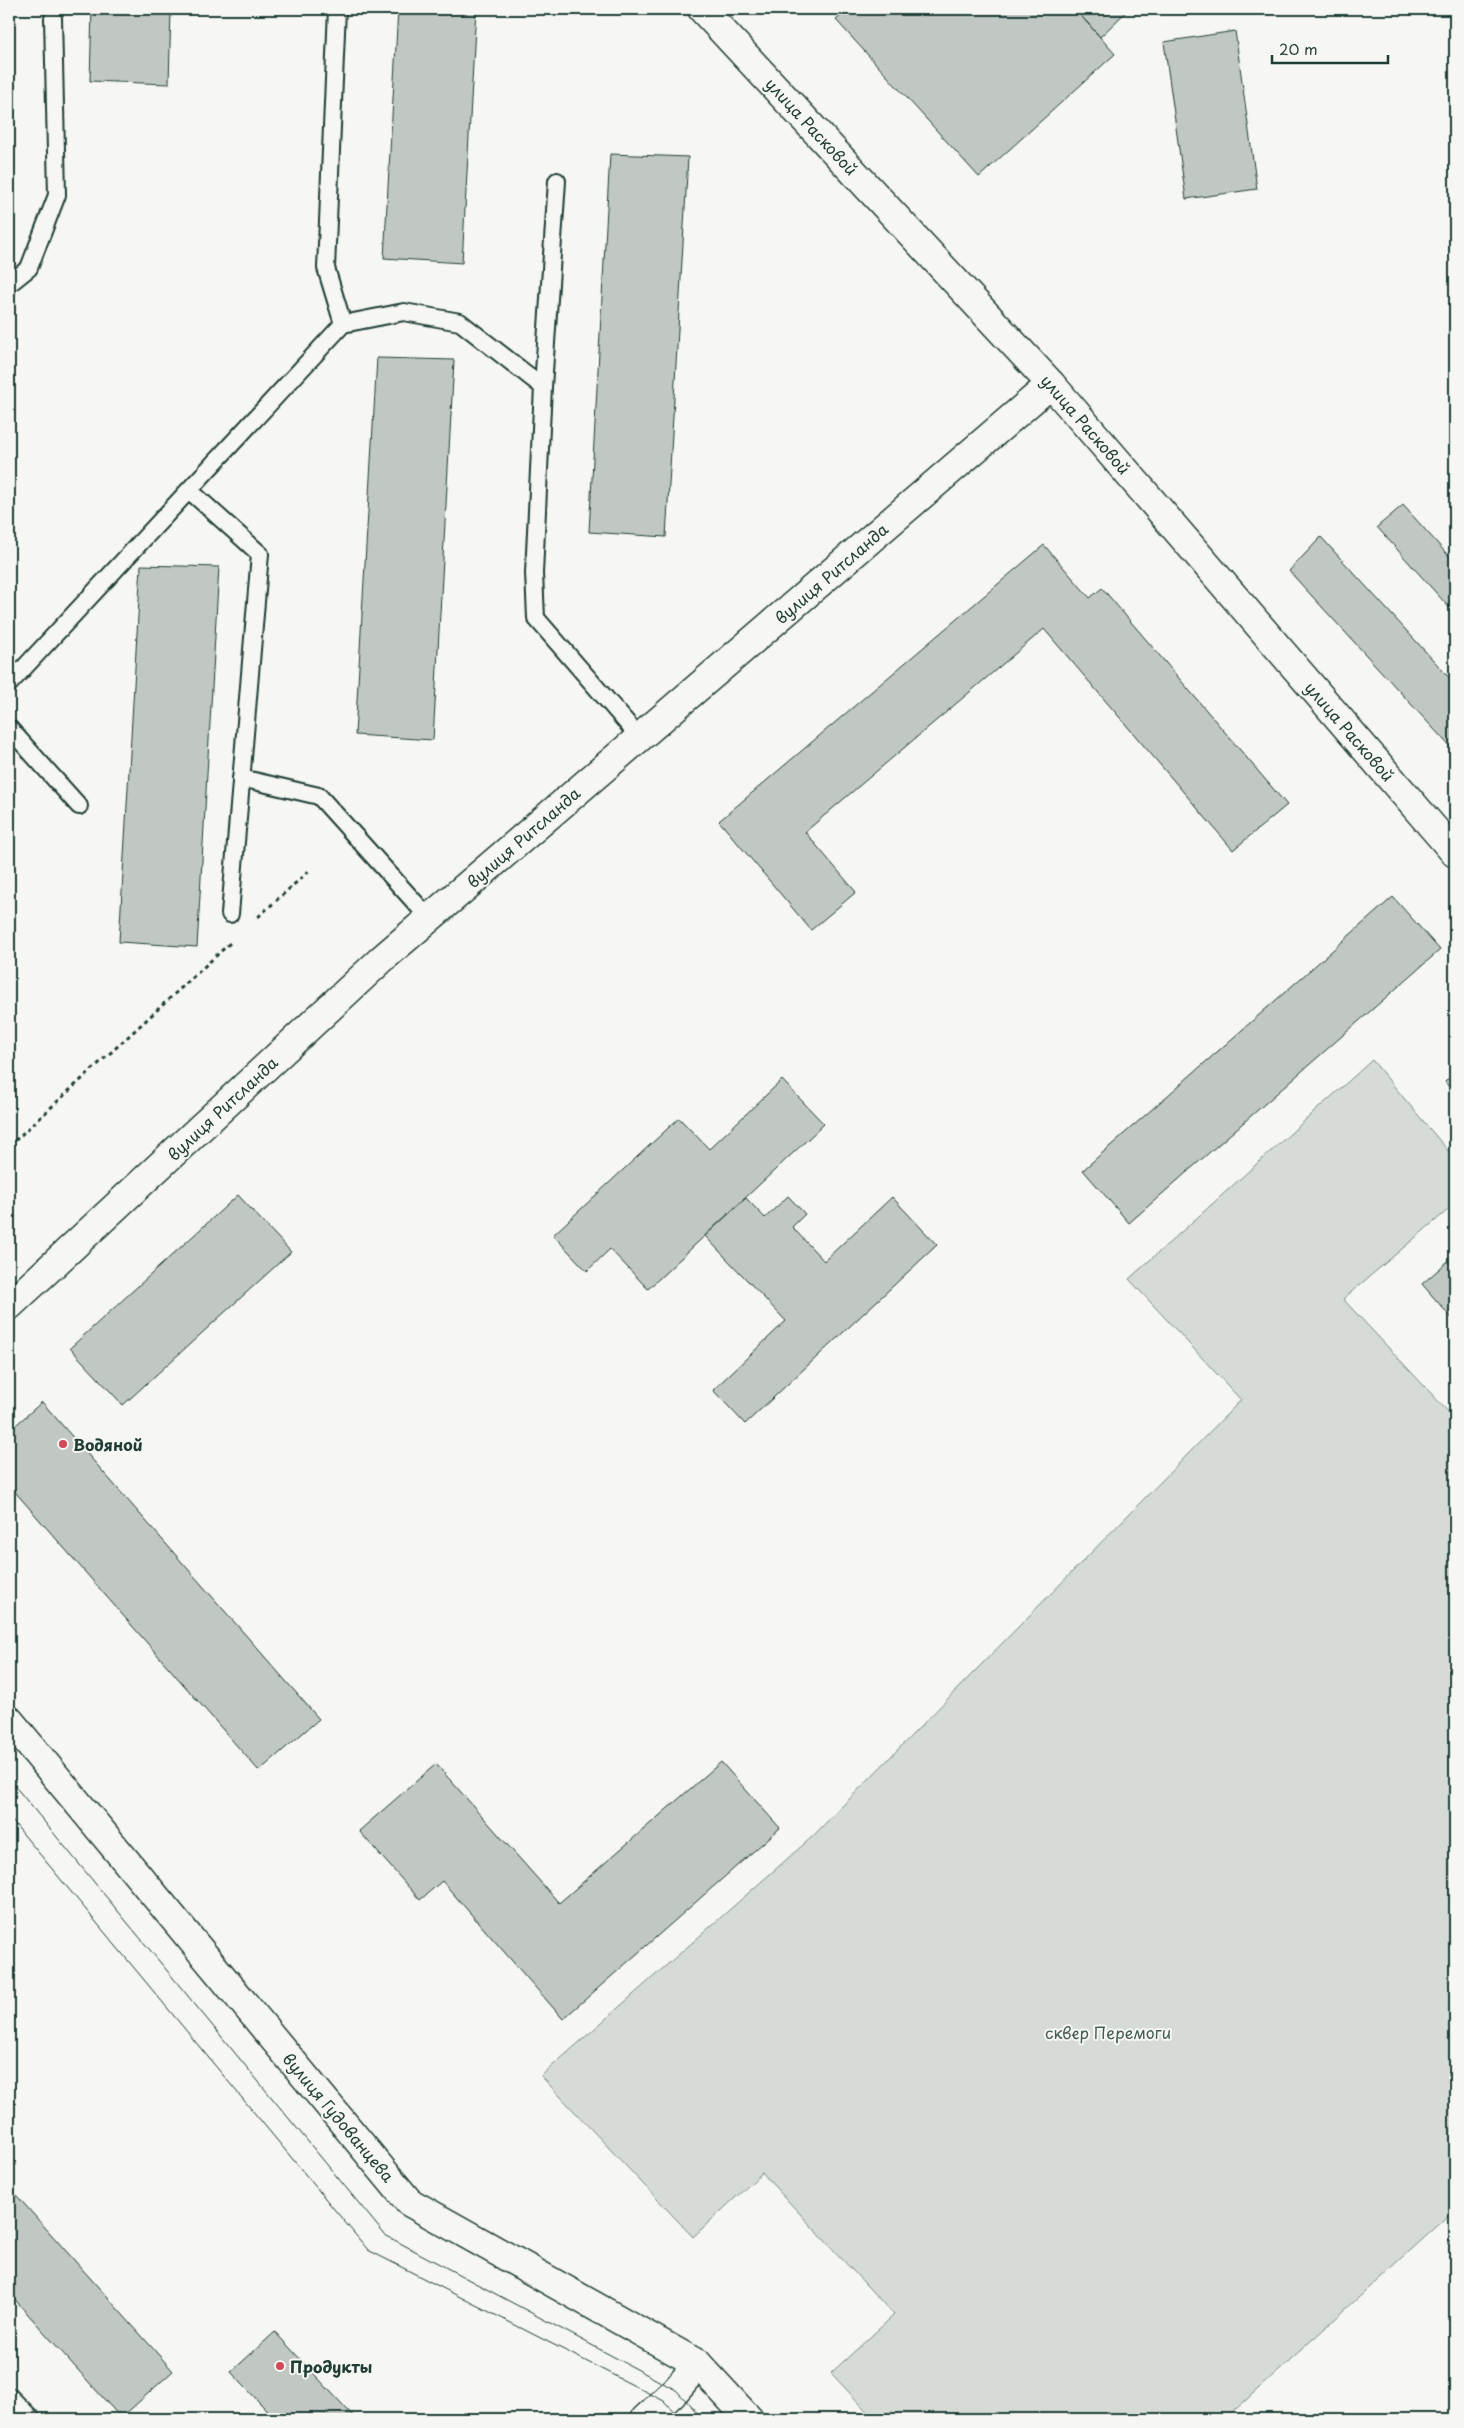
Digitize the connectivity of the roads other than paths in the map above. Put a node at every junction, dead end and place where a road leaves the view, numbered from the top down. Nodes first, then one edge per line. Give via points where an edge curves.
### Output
1 (337, 9) edge
2 (702, 9) edge
3 (53, 18) dead end
4 (558, 181) dead end
5 (9, 284) edge
6 (343, 324) junction
7 (1051, 384) junction
8 (543, 388) junction
9 (189, 490) junction
10 (9, 684) edge
11 (9, 728) edge
12 (640, 738) junction
13 (241, 778) junction
14 (79, 806) dead end
15 (1455, 853) edge
16 (230, 914) dead end
17 (429, 918) junction
18 (9, 1306) edge
19 (9, 1720) edge
20 (698, 2364) junction
21 (9, 2396) edge
22 (657, 2415) edge
23 (32, 2419) edge
24 (749, 2419) edge

1 - 6 lane via 326,268
2 - 7 street, улица Расковой
3 - 5 lane via 58,195 29,268
4 - 8 lane
6 - 8 lane via 404,312 460,322
6 - 9 lane
7 - 12 street, вулиця Ритсланда
7 - 15 street, улица Расковой
8 - 12 lane via 534,573 536,618
9 - 10 lane
9 - 13 lane via 260,554
11 - 14 lane
12 - 17 street, вулиця Ритсланда
13 - 16 lane
13 - 17 lane via 319,796
17 - 18 street, вулиця Ритсланда
19 - 20 street, вулиця Гудованцева via 409,2202
20 - 22 street
20 - 24 street, вулиця Гудованцева
21 - 23 lane

